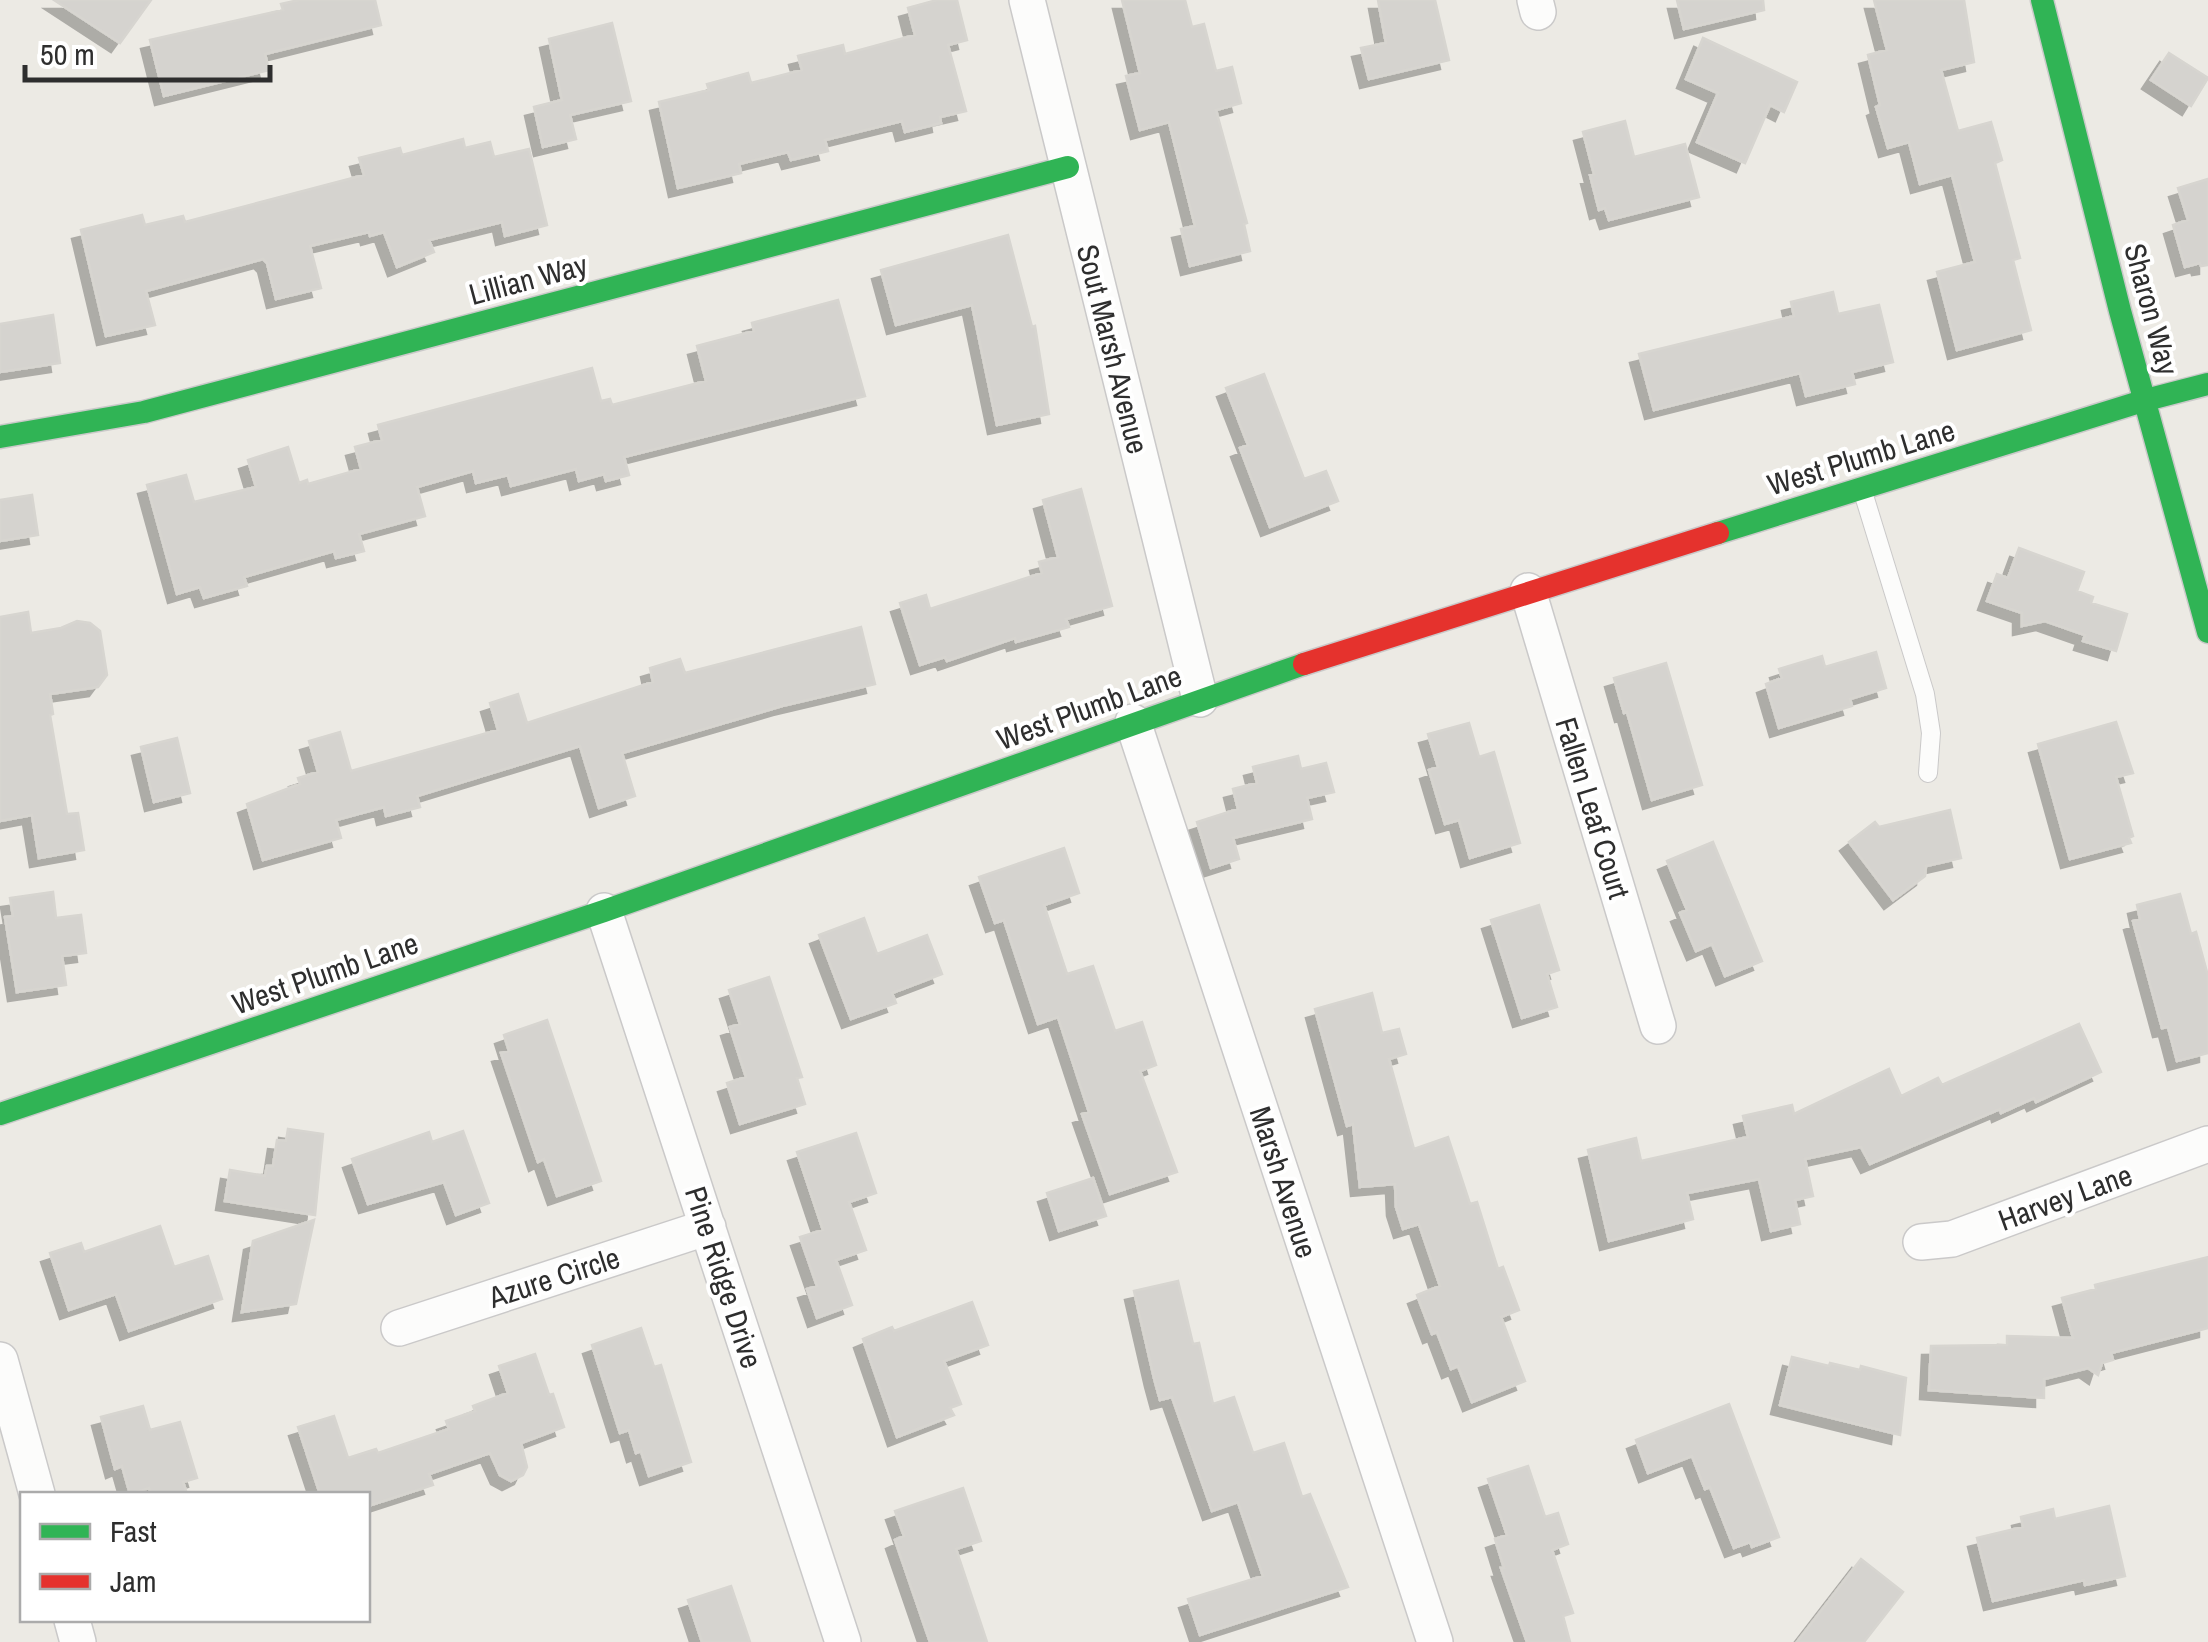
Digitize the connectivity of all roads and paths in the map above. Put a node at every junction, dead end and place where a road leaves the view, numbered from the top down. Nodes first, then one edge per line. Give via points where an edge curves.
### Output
1 (1027, 0) edge
2 (2042, 0) edge
3 (1068, 167) junction
4 (2208, 384) edge
5 (2146, 400) junction
6 (0, 437) edge
7 (1862, 488) junction
8 (1528, 591) junction
9 (2208, 632) edge
10 (1200, 699) junction
11 (1133, 722) junction
12 (1928, 773) dead end
13 (604, 911) junction
14 (1658, 1026) dead end
15 (0, 1114) edge
16 (2208, 1144) edge
17 (708, 1227) junction
18 (1921, 1242) dead end
19 (400, 1328) dead end
20 (0, 1360) edge
21 (36, 1492) edge
22 (843, 1642) edge
23 (1435, 1642) edge

1 - 3 street, Sout Marsh Avenue
2 - 5 main road, Sharon Way
3 - 6 main road, Lillian Way via 144,412
3 - 10 street, Sout Marsh Avenue
4 - 5 main road, West Plumb Lane
5 - 7 main road, West Plumb Lane
5 - 9 main road, Sharon Way
7 - 8 main road, West Plumb Lane
7 - 12 lane via 1925,694 1932,732
8 - 10 main road, West Plumb Lane
8 - 14 street, Fallen Leaf Court
10 - 11 main road, West Plumb Lane
11 - 13 main road, West Plumb Lane
11 - 23 street, Marsh Avenue
13 - 15 main road, West Plumb Lane
13 - 17 street, Pine Ridge Drive
16 - 18 street, Harvey Lane via 1952,1238
17 - 19 street, Azure Circle
17 - 22 street, Pine Ridge Drive
20 - 21 street

